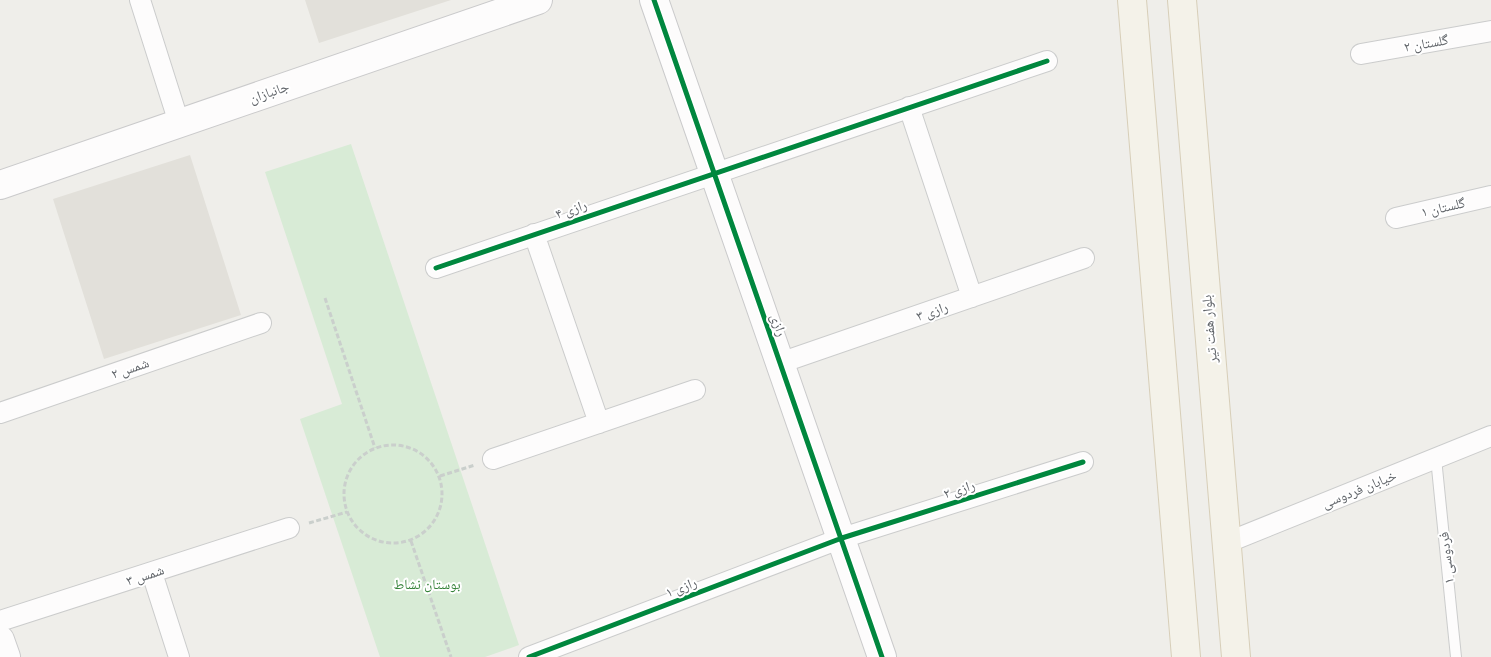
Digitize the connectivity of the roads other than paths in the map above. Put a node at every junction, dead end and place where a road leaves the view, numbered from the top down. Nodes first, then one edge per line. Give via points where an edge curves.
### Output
1 (140, 0) edge
2 (538, 0) edge
3 (654, 0) edge
4 (1132, 0) edge
5 (1182, 0) edge
6 (1491, 31) edge
7 (1361, 54) dead end
8 (1047, 61) dead end
9 (909, 107) junction
10 (179, 123) junction
11 (714, 172) junction
12 (0, 185) edge
13 (1491, 196) edge
14 (1396, 218) dead end
15 (534, 234) junction
16 (1084, 258) dead end
17 (436, 268) dead end
18 (972, 297) junction
19 (261, 324) dead end
20 (780, 363) junction
21 (695, 390) dead end
22 (0, 413) edge
23 (599, 423) junction
24 (1491, 436) edge
25 (1436, 458) junction
26 (493, 459) road end
27 (1083, 462) dead end
28 (289, 528) road end
29 (842, 538) junction
30 (1226, 543) junction
31 (152, 573) junction
32 (0, 621) edge
33 (0, 640) edge
34 (6, 657) edge
35 (179, 657) edge
36 (529, 657) edge
37 (882, 657) edge
38 (1186, 657) edge
39 (1236, 657) edge
40 (1456, 657) edge

1 - 10 street
2 - 10 street, جانبازان
3 - 11 street, رازی
4 - 38 main road
5 - 30 main road, بلوار هفت تیر
6 - 7 street, گلستان ۲
8 - 9 street, رازی ۴
9 - 11 street, رازی ۴
9 - 18 street
10 - 12 street, جانبازان
11 - 15 street, رازی ۴
11 - 20 street, رازی
13 - 14 street, گلستان ۱
15 - 17 street, رازی ۴
15 - 23 street
16 - 18 street, رازی ۳
18 - 20 street, رازی ۳
19 - 22 street, شمس ۲
20 - 29 street, رازی
21 - 23 street
23 - 26 street
24 - 25 street, خیابان فردوسی
25 - 30 street, خیابان فردوسی
25 - 40 lane, فردوسی ۱
27 - 29 street, رازی ۲
28 - 31 street, شمس ۳
29 - 36 street, رازی ۱
29 - 37 street, رازی
30 - 39 main road, بلوار هفت تیر
31 - 32 street, شمس ۳
31 - 35 street
33 - 34 street

